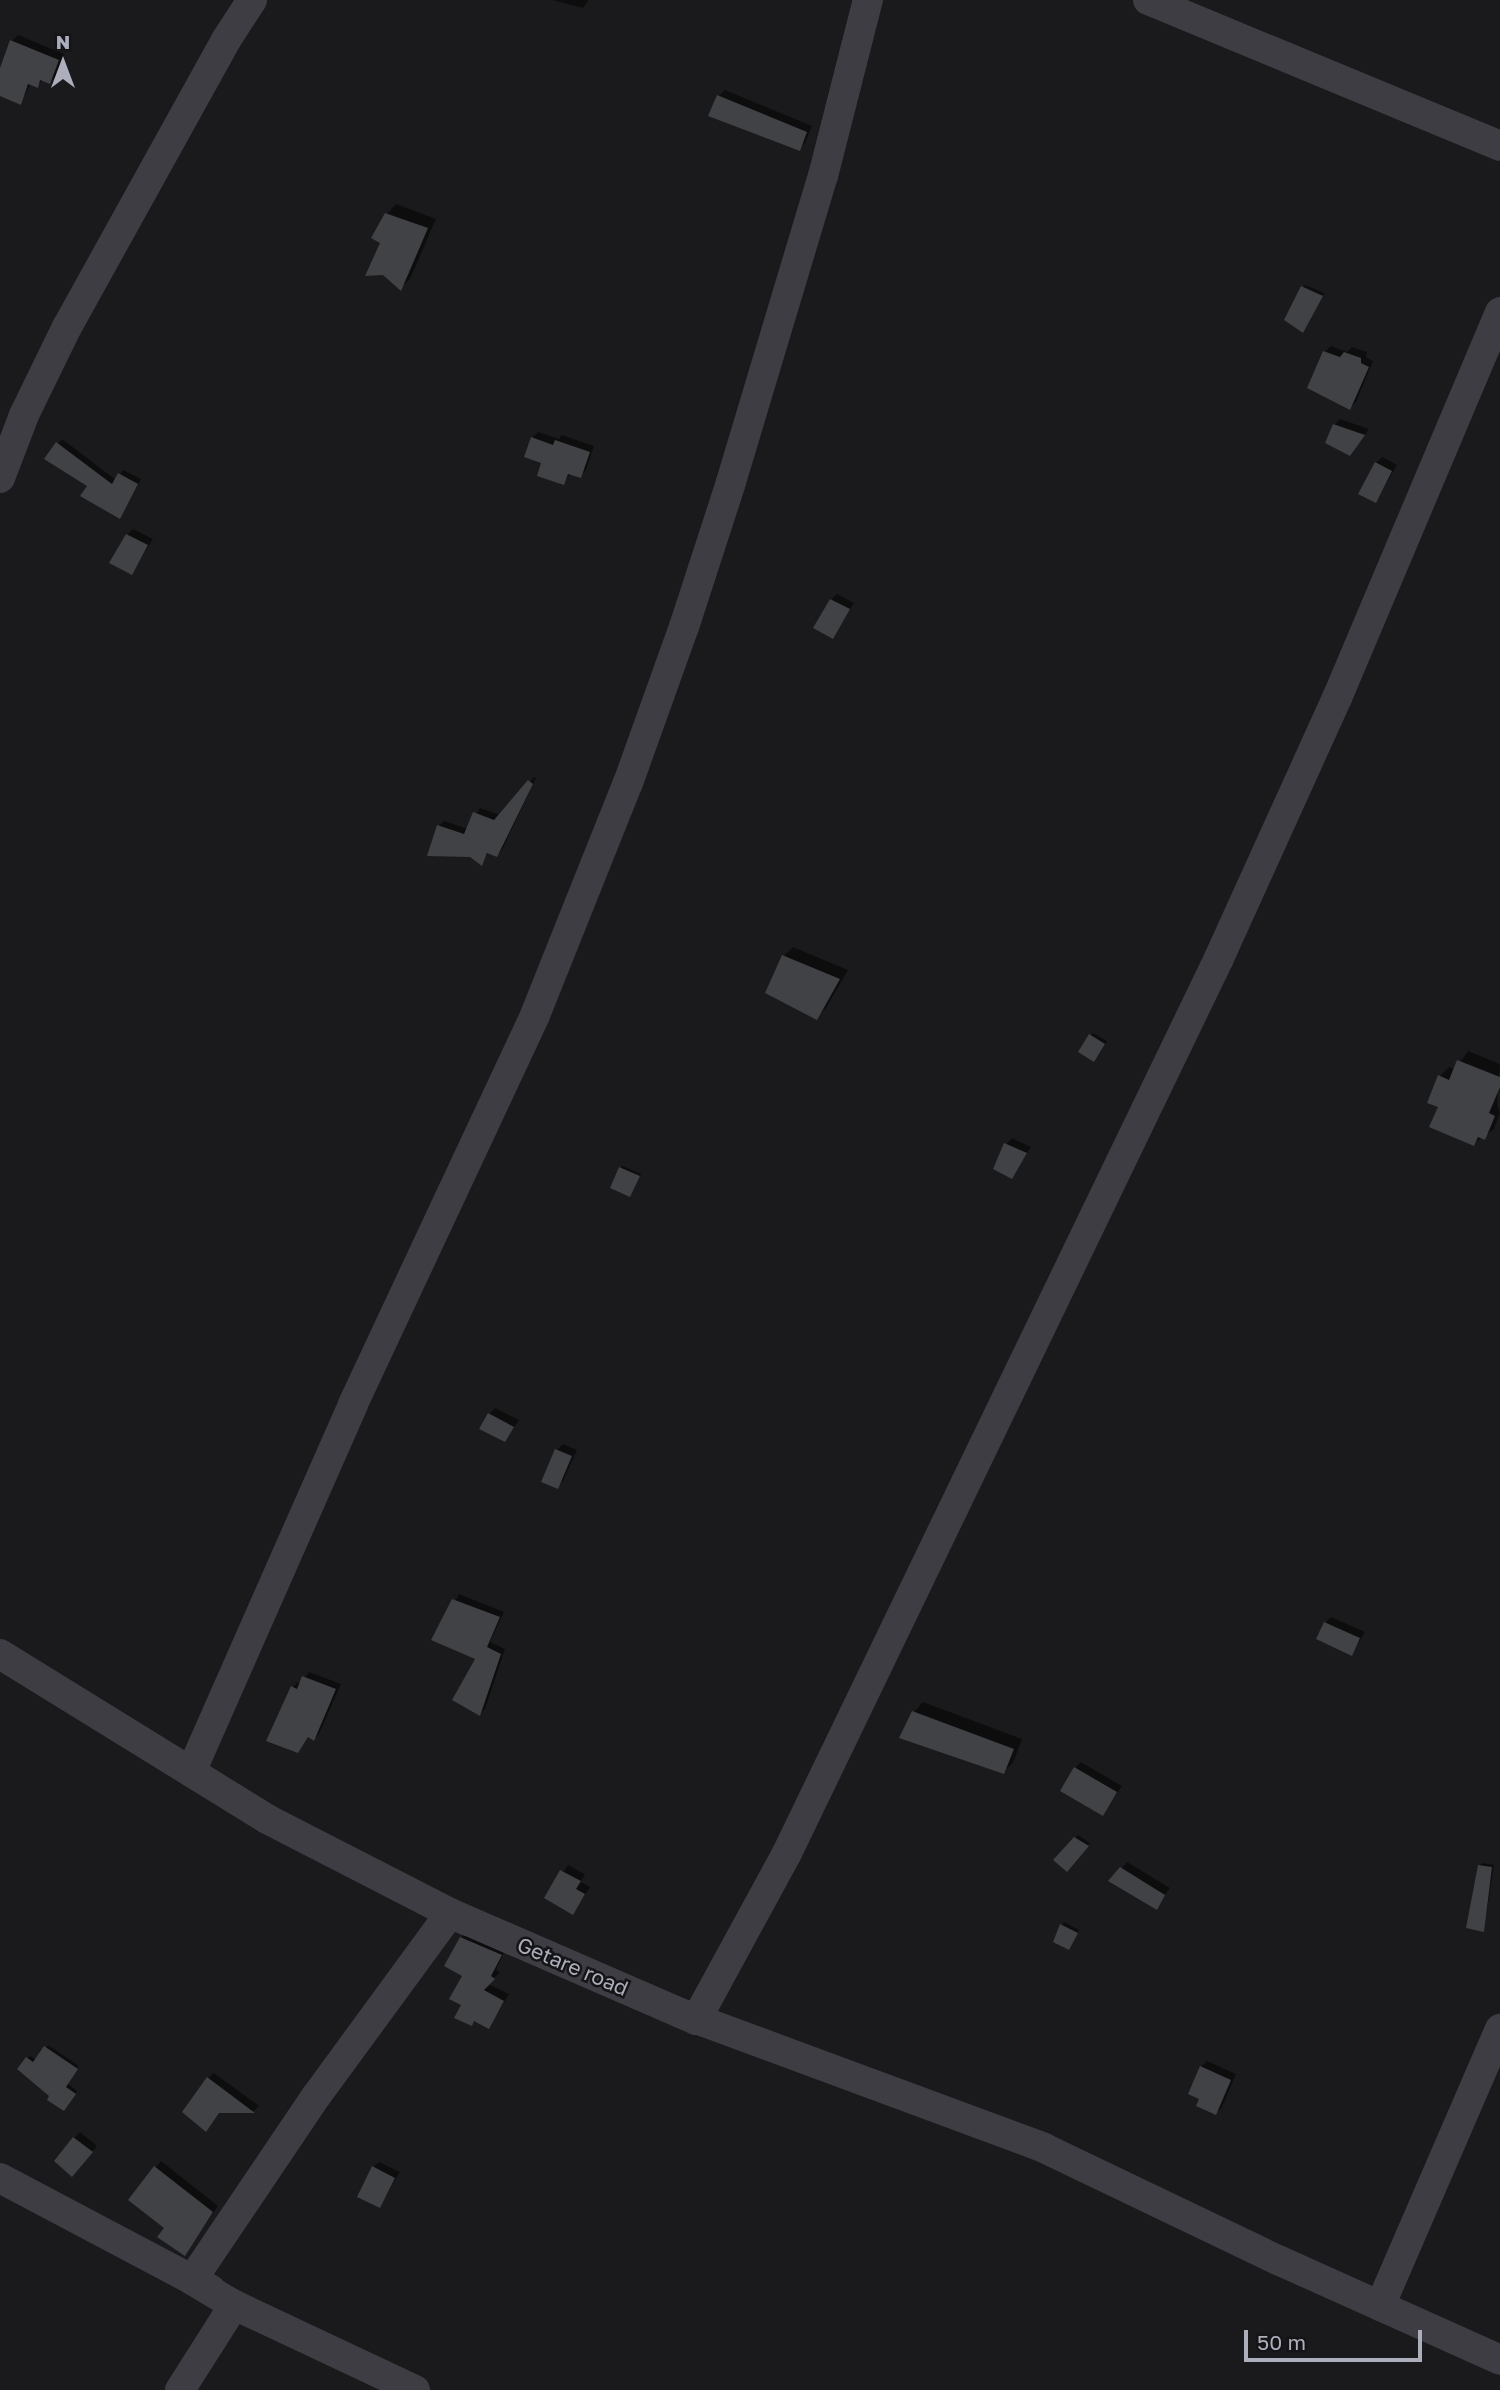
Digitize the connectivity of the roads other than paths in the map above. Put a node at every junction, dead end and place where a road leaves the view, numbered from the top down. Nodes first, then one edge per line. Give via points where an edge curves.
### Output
1 (252, 0) edge
2 (868, 0) edge
3 (1147, 0) edge
4 (1189, 9) edge
5 (1500, 146) edge
6 (1500, 312) edge
7 (0, 478) edge
8 (0, 1654) edge
9 (191, 1772) junction
10 (450, 1913) junction
11 (696, 2020) junction
12 (1500, 2029) edge
13 (0, 2178) edge
14 (192, 2280) junction
15 (234, 2305) junction
16 (1380, 2306) junction
17 (1500, 2360) edge
18 (180, 2390) edge
19 (415, 2390) edge
20 (423, 2390) edge

1 - 7 street via 67,327 24,415
2 - 9 street via 823,176 731,482 628,783 535,1015 353,1405
3 - 4 street
4 - 5 street
6 - 11 street via 1337,698 1219,958 787,1853
8 - 9 street
9 - 10 street via 268,1819
10 - 11 street
10 - 14 street via 317,2095
11 - 16 street via 1044,2148
12 - 16 street
13 - 14 street
14 - 15 street
14 - 20 street
15 - 18 street
15 - 19 street
16 - 17 street

